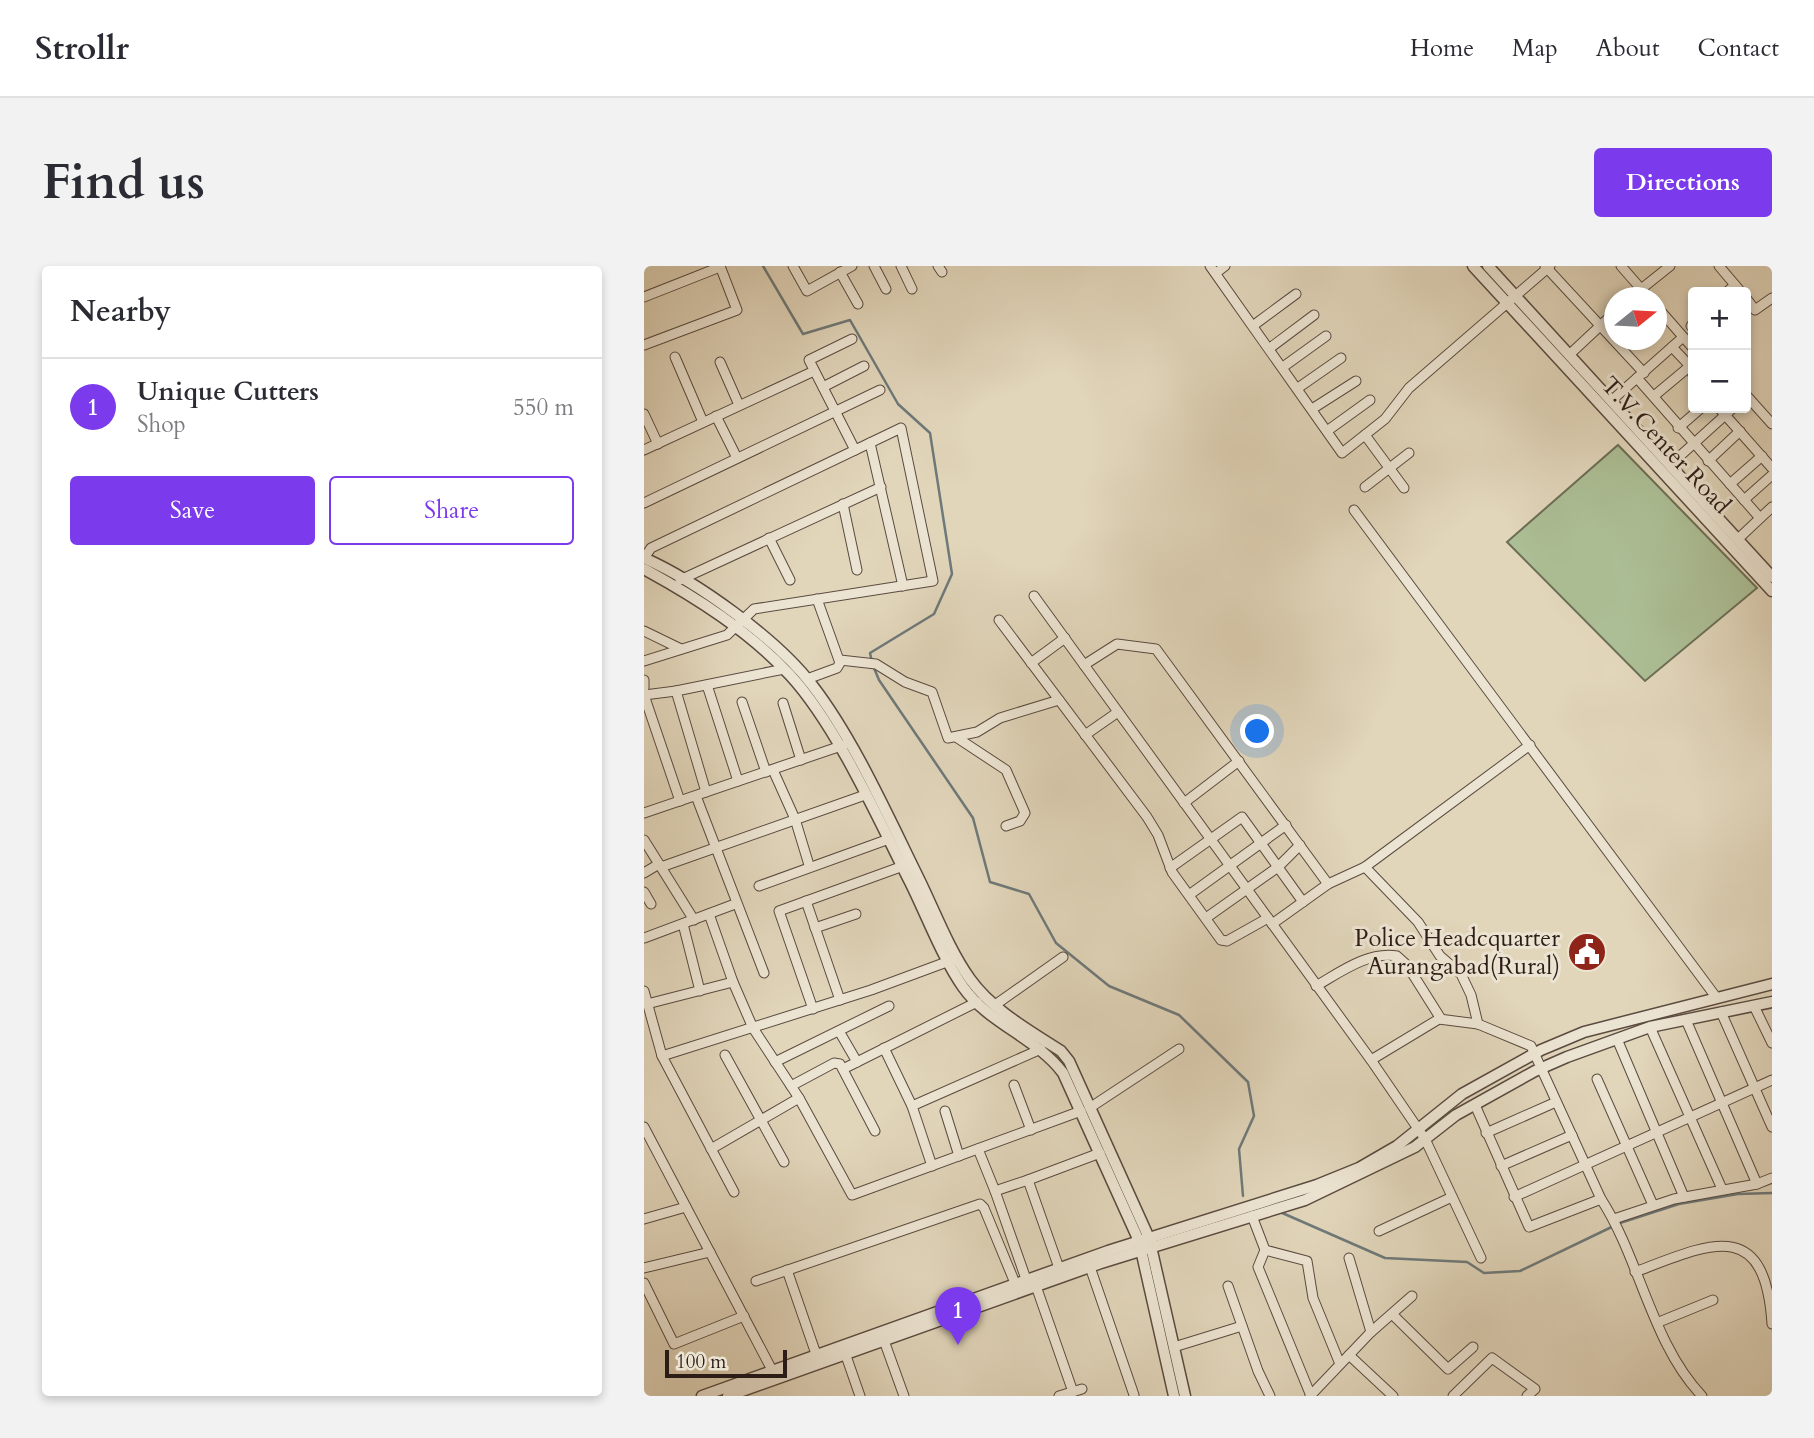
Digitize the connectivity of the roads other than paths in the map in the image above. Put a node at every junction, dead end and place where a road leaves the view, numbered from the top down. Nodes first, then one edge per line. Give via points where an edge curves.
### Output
1 (720, 266) edge
2 (793, 266) edge
3 (852, 266) edge
4 (874, 266) edge
5 (901, 266) edge
6 (1225, 266) edge
7 (1473, 266) edge
8 (1488, 266) edge
9 (1621, 266) edge
10 (1670, 266) edge
11 (1719, 266) edge
12 (1548, 267) edge
13 (1213, 270) edge
14 (840, 272) junction
15 (1640, 287) edge
16 (1642, 287) edge
17 (1737, 287) edge
18 (886, 289) dead end
19 (912, 289) dead end
20 (1296, 294) dead end
21 (644, 297) edge
22 (1772, 298) edge
23 (1512, 301) junction
24 (858, 304) dead end
25 (1751, 305) edge
26 (1314, 315) dead end
27 (1667, 319) edge
28 (1604, 322) edge
29 (1254, 325) junction
30 (1598, 327) junction
31 (1326, 336) dead end
32 (1682, 338) junction
33 (852, 339) dead end
34 (1688, 343) edge
35 (644, 345) edge
36 (1672, 347) junction
37 (1270, 348) junction
38 (1569, 355) junction
39 (675, 357) dead end
40 (1341, 358) dead end
41 (720, 362) dead end
42 (864, 366) dead end
43 (1688, 366) edge
44 (1283, 367) junction
45 (814, 371) junction
46 (1688, 374) edge
47 (1641, 375) junction
48 (1356, 381) dead end
49 (822, 387) junction
50 (1298, 388) junction
51 (880, 390) dead end
52 (1654, 396) junction
53 (1370, 400) dead end
54 (1611, 401) junction
55 (1751, 401) edge
56 (740, 405) junction
57 (1312, 409) junction
58 (835, 412) junction
59 (1695, 413) edge
60 (1720, 413) edge
61 (1724, 413) edge
62 (644, 414) edge
63 (716, 416) junction
64 (703, 422) junction
65 (1772, 424) edge
66 (1678, 428) junction
67 (1327, 431) junction
68 (1740, 431) junction
69 (1365, 435) junction
70 (870, 443) junction
71 (658, 444) junction
72 (1693, 444) junction
73 (644, 450) edge
74 (855, 450) junction
75 (1409, 453) dead end
76 (1762, 456) junction
77 (737, 458) junction
78 (1708, 461) junction
79 (1670, 466) junction
80 (1390, 468) junction
81 (1772, 468) edge
82 (1772, 475) edge
83 (1730, 484) junction
84 (881, 487) junction
85 (1365, 487) dead end
86 (1404, 488) dead end
87 (1744, 500) junction
88 (644, 503) edge
89 (843, 504) junction
90 (1772, 507) edge
91 (1354, 510) dead end
92 (1760, 518) junction
93 (769, 538) junction
94 (1738, 540) junction
95 (644, 558) edge
96 (644, 569) edge
97 (857, 570) dead end
98 (683, 577) junction
99 (1772, 577) edge
100 (790, 580) dead end
101 (674, 586) junction
102 (903, 586) junction
103 (1772, 591) edge
104 (1034, 596) dead end
105 (817, 599) junction
106 (999, 620) dead end
107 (740, 625) junction
108 (644, 631) edge
109 (1065, 638) junction
110 (681, 649) junction
111 (840, 660) junction
112 (644, 661) edge
113 (1031, 663) junction
114 (1084, 665) junction
115 (784, 669) junction
116 (807, 679) junction
117 (644, 680) edge
118 (707, 685) junction
119 (676, 691) junction
120 (644, 693) edge
121 (1059, 700) junction
122 (742, 702) dead end
123 (783, 703) dead end
124 (1118, 712) junction
125 (1085, 735) junction
126 (956, 737) junction
127 (843, 745) junction
128 (1530, 745) junction
129 (801, 760) junction
130 (1240, 761) junction
131 (769, 771) junction
132 (738, 782) junction
133 (701, 794) junction
134 (865, 794) junction
135 (680, 801) junction
136 (1184, 803) junction
137 (645, 811) edge
138 (795, 819) junction
139 (1286, 825) junction
140 (1006, 826) dead end
141 (889, 839) junction
142 (1210, 839) junction
143 (644, 840) edge
144 (1261, 843) junction
145 (1300, 845) junction
146 (715, 848) junction
147 (809, 865) junction
148 (907, 865) junction
149 (660, 866) junction
150 (1230, 866) junction
151 (1278, 867) junction
152 (1365, 867) junction
153 (1170, 869) junction
154 (644, 873) edge
155 (1328, 884) junction
156 (759, 886) dead end
157 (1247, 889) junction
158 (644, 892) edge
159 (1189, 895) junction
160 (806, 901) junction
161 (1303, 902) junction
162 (651, 904) dead end
163 (735, 904) junction
164 (709, 914) junction
165 (856, 914) dead end
166 (1206, 918) junction
167 (694, 920) junction
168 (1270, 921) junction
169 (683, 924) junction
170 (815, 928) junction
171 (644, 938) edge
172 (1063, 957) dead end
173 (954, 959) junction
174 (764, 973) dead end
175 (733, 982) junction
176 (1772, 984) edge
177 (1316, 986) junction
178 (700, 990) junction
179 (644, 991) edge
180 (1716, 997) junction
181 (840, 1000) junction
182 (978, 1002) junction
183 (1772, 1002) edge
184 (647, 1004) junction
185 (995, 1005) junction
186 (889, 1006) dead end
187 (1754, 1006) junction
188 (813, 1009) junction
189 (1721, 1013) junction
190 (648, 1018) edge
191 (1441, 1019) junction
192 (1686, 1020) junction
193 (1478, 1024) junction
194 (1650, 1027) junction
195 (754, 1028) junction
196 (839, 1031) junction
197 (1617, 1039) junction
198 (1772, 1043) edge
199 (884, 1048) junction
200 (1041, 1049) junction
201 (1179, 1049) dead end
202 (1534, 1053) junction
203 (725, 1055) dead end
204 (662, 1056) junction
205 (1371, 1060) junction
206 (775, 1062) junction
207 (857, 1062) junction
208 (1541, 1068) junction
209 (843, 1069) junction
210 (1597, 1079) dead end
211 (1772, 1080) edge
212 (1014, 1085) dead end
213 (791, 1086) junction
214 (1754, 1088) junction
215 (1079, 1094) junction
216 (799, 1098) junction
217 (1556, 1102) junction
218 (1722, 1103) junction
219 (1475, 1105) junction
220 (912, 1106) junction
221 (1086, 1109) junction
222 (945, 1111) dead end
223 (1690, 1118) junction
224 (761, 1120) junction
225 (644, 1126) edge
226 (1772, 1127) edge
227 (1031, 1130) junction
228 (875, 1131) dead end
229 (1658, 1132) junction
230 (1486, 1133) junction
231 (1421, 1135) junction
232 (1572, 1136) junction
233 (648, 1142) edge
234 (1627, 1147) junction
235 (711, 1149) junction
236 (978, 1149) junction
237 (1100, 1153) junction
238 (959, 1156) junction
239 (784, 1162) dead end
240 (932, 1166) junction
241 (1501, 1166) junction
242 (1585, 1166) junction
243 (1772, 1178) edge
244 (1028, 1180) junction
245 (1757, 1184) junction
246 (1722, 1189) junction
247 (995, 1191) junction
248 (734, 1192) dead end
249 (1452, 1197) junction
250 (1514, 1197) junction
251 (1684, 1197) junction
252 (1601, 1199) junction
253 (1653, 1205) junction
254 (686, 1207) junction
255 (1252, 1216) junction
256 (644, 1219) edge
257 (1616, 1223) junction
258 (1379, 1231) dead end
259 (1145, 1244) junction
260 (1265, 1250) junction
261 (710, 1252) junction
262 (1349, 1258) dead end
263 (1481, 1258) dead end
264 (1090, 1267) junction
265 (644, 1268) edge
266 (1059, 1268) junction
267 (787, 1270) junction
268 (1635, 1272) junction
269 (756, 1281) dead end
270 (644, 1283) edge
271 (1026, 1283) junction
272 (1228, 1286) dead end
273 (1412, 1296) dead end
274 (1713, 1300) dead end
275 (1392, 1314) junction
276 (744, 1316) junction
277 (1659, 1322) junction
278 (1772, 1325) edge
279 (1242, 1326) junction
280 (1371, 1332) junction
281 (882, 1335) junction
282 (1174, 1347) junction
283 (1473, 1347) dead end
284 (843, 1350) junction
285 (816, 1354) junction
286 (1349, 1355) junction
287 (1340, 1364) junction
288 (772, 1370) junction
289 (736, 1395) edge
290 (1135, 1395) edge
291 (702, 1396) edge
292 (860, 1396) edge
293 (904, 1396) edge
294 (1059, 1396) edge
295 (1174, 1396) edge
296 (1185, 1396) edge
297 (1270, 1396) edge
298 (1311, 1396) edge
299 (1393, 1396) edge
300 (1453, 1396) edge
301 (1527, 1396) edge
302 (1702, 1396) edge

1 - 21 street
1 - 35 street via 737,310
2 - 14 street via 807,291
3 - 14 street
4 - 18 street
5 - 19 street
6 - 13 street
7 - 23 street, T.V.Center Road
8 - 23 street, T.V.Center Road
9 - 15 street
10 - 16 street
11 - 17 street
12 - 23 street
12 - 30 street
13 - 29 street
14 - 24 street
20 - 29 street
22 - 25 street via 1755,310
23 - 38 street, T.V.Center Road
23 - 69 street via 1409,388 1385,419
23 - 103 street, T.V.Center Road
26 - 37 street
27 - 32 street
28 - 30 street
29 - 37 street
30 - 38 street
30 - 47 street
31 - 44 street
32 - 34 street
32 - 36 street
33 - 45 street via 809,360
36 - 43 street
36 - 47 street
37 - 44 street
38 - 54 street, T.V.Center Road
39 - 64 street
40 - 50 street
41 - 56 street
42 - 49 street
44 - 50 street
45 - 49 street
45 - 56 street
46 - 52 street
47 - 52 street
47 - 54 street
48 - 57 street
49 - 58 street
50 - 57 street
51 - 58 street
52 - 66 street
53 - 67 street
54 - 79 street, T.V.Center Road
55 - 65 street
56 - 63 street
57 - 67 street
58 - 74 street
58 - 77 street
59 - 66 street
60 - 72 street
61 - 68 street
62 - 71 street
63 - 64 street
63 - 77 street
64 - 71 street
66 - 72 street
67 - 69 street via 1342,453
68 - 76 street
68 - 78 street
69 - 80 street
70 - 74 street
70 - 84 street
70 - 102 street via 901,428 933,581
71 - 73 street
72 - 78 street
72 - 79 street
74 - 95 street via 650,548
75 - 80 street
76 - 81 street
76 - 83 street
77 - 88 street
78 - 83 street
79 - 94 street, T.V.Center Road
80 - 85 street
80 - 86 street
82 - 87 street
83 - 87 street
84 - 89 street
84 - 102 street
87 - 92 street
89 - 93 street
89 - 97 street
90 - 92 street
91 - 128 street
92 - 94 street
93 - 98 street
93 - 100 street
94 - 99 street, T.V.Center Road
95 - 98 street
96 - 101 street
98 - 101 street
98 - 107 street
101 - 107 street
102 - 105 street
104 - 109 street
105 - 107 street via 754,609
105 - 111 street
106 - 113 street
107 - 110 street via 727,635
107 - 115 street
107 - 116 street via 782,652
108 - 110 street
109 - 113 street
109 - 114 street
110 - 112 street
111 - 116 street via 837,668
111 - 126 street via 874,664 932,692 944,734
113 - 121 street
114 - 124 street
114 - 130 street via 1117,644 1152,647
115 - 118 street
115 - 127 street
116 - 127 street
117 - 120 street
118 - 119 street
118 - 132 street
119 - 120 street
119 - 133 street
120 - 135 street
121 - 125 street
121 - 126 street
122 - 131 street
123 - 129 street
124 - 125 street
124 - 136 street
125 - 153 street via 1153,826
126 - 140 street via 1008,774 1025,813 1020,821
127 - 129 street
127 - 134 street
127 - 148 street
128 - 152 street
128 - 180 street
129 - 131 street
130 - 136 street
130 - 139 street
131 - 132 street
131 - 138 street
132 - 133 street
133 - 135 street
133 - 146 street
134 - 138 street
134 - 141 street
135 - 137 street
136 - 142 street
138 - 146 street
138 - 147 street
139 - 144 street
139 - 145 street
141 - 147 street
141 - 148 street
142 - 144 street via 1242,817
142 - 150 street
142 - 153 street
143 - 149 street
144 - 150 street
144 - 151 street
145 - 151 street
145 - 155 street
146 - 149 street
146 - 163 street
147 - 156 street
148 - 160 street
148 - 173 street
149 - 154 street
149 - 167 street
150 - 157 street
150 - 159 street
151 - 157 street
151 - 161 street
152 - 155 street
152 - 193 street via 1418,922 1440,956 1461,974
153 - 159 street
155 - 161 street
157 - 166 street
157 - 168 street
158 - 162 street
159 - 166 street
160 - 170 street
160 - 188 street via 779,911
161 - 168 street
163 - 164 street
163 - 174 street
164 - 167 street
164 - 175 street
165 - 170 street
166 - 168 street via 1221,940 1227,941
167 - 169 street
168 - 177 street
169 - 171 street
169 - 178 street
170 - 181 street
172 - 185 street
173 - 181 street
173 - 182 street via 963,987
173 - 185 street
175 - 178 street
175 - 195 street
176 - 180 street
177 - 191 street via 1351,965 1397,956
177 - 205 street
178 - 184 street
179 - 184 street
180 - 202 street via 1584,1032
181 - 188 street
182 - 199 street
182 - 200 street
183 - 187 street
184 - 190 street
185 - 215 street via 1061,1051 1069,1061
186 - 196 street
187 - 189 street
187 - 198 street
188 - 195 street
189 - 192 street
189 - 214 street
190 - 204 street
191 - 193 street
191 - 205 street
192 - 194 street
192 - 218 street
193 - 202 street via 1525,1042
194 - 197 street
194 - 223 street
195 - 204 street
195 - 206 street
196 - 206 street
196 - 207 street
197 - 208 street
197 - 229 street
199 - 207 street
199 - 220 street
200 - 215 street
200 - 220 street
201 - 221 street
202 - 208 street
202 - 231 street via 1462,1094
203 - 224 street
204 - 235 street
205 - 231 street
206 - 213 street
207 - 209 street
208 - 217 street
208 - 219 street
209 - 213 street via 834,1063
209 - 228 street
210 - 234 street
211 - 214 street
212 - 227 street
213 - 216 street
214 - 218 street
214 - 226 street
215 - 221 street
216 - 224 street
216 - 240 street via 852,1195
217 - 230 street
217 - 232 street
218 - 223 street
218 - 245 street
219 - 230 street
219 - 231 street
220 - 240 street
221 - 227 street
221 - 237 street
221 - 259 street
222 - 238 street
223 - 229 street
223 - 246 street
224 - 235 street
224 - 239 street
225 - 233 street
227 - 236 street
229 - 234 street
229 - 251 street
230 - 241 street
231 - 249 street
231 - 255 street via 1335,1187
231 - 259 street via 1327,1181
232 - 241 street
232 - 242 street
233 - 254 street
234 - 242 street
234 - 253 street
235 - 248 street
236 - 238 street
236 - 247 street
237 - 244 street
237 - 259 street
238 - 240 street
241 - 250 street
242 - 250 street
242 - 252 street
243 - 245 street
244 - 247 street
244 - 266 street
245 - 246 street
246 - 251 street
247 - 271 street
249 - 258 street
249 - 263 street
250 - 252 street via 1530,1227
251 - 253 street
252 - 257 street
253 - 257 street
254 - 256 street
254 - 261 street
255 - 259 street
255 - 260 street
257 - 268 street
259 - 264 street
259 - 266 street
259 - 282 street
259 - 295 street
260 - 287 street via 1307,1261 1313,1298
260 - 298 street via 1258,1267
261 - 265 street
261 - 276 street
262 - 280 street
264 - 271 street
264 - 290 street
266 - 271 street
267 - 269 street
267 - 271 street via 980,1204
267 - 285 street
268 - 277 street
268 - 278 street via 1693,1250 1738,1247 1759,1266
270 - 276 street via 674,1344
271 - 281 street
271 - 281 street
271 - 294 street via 1077,1390
272 - 279 street
273 - 275 street
274 - 277 street
275 - 280 street
275 - 283 street via 1448,1369
276 - 288 street
277 - 302 street via 1685,1379
279 - 282 street
279 - 297 street
280 - 286 street
281 - 284 street
281 - 293 street
282 - 296 street
284 - 285 street
284 - 289 street
284 - 292 street
285 - 288 street
286 - 287 street
286 - 299 street
287 - 298 street
288 - 291 street
300 - 301 street via 1492,1358 1535,1389

